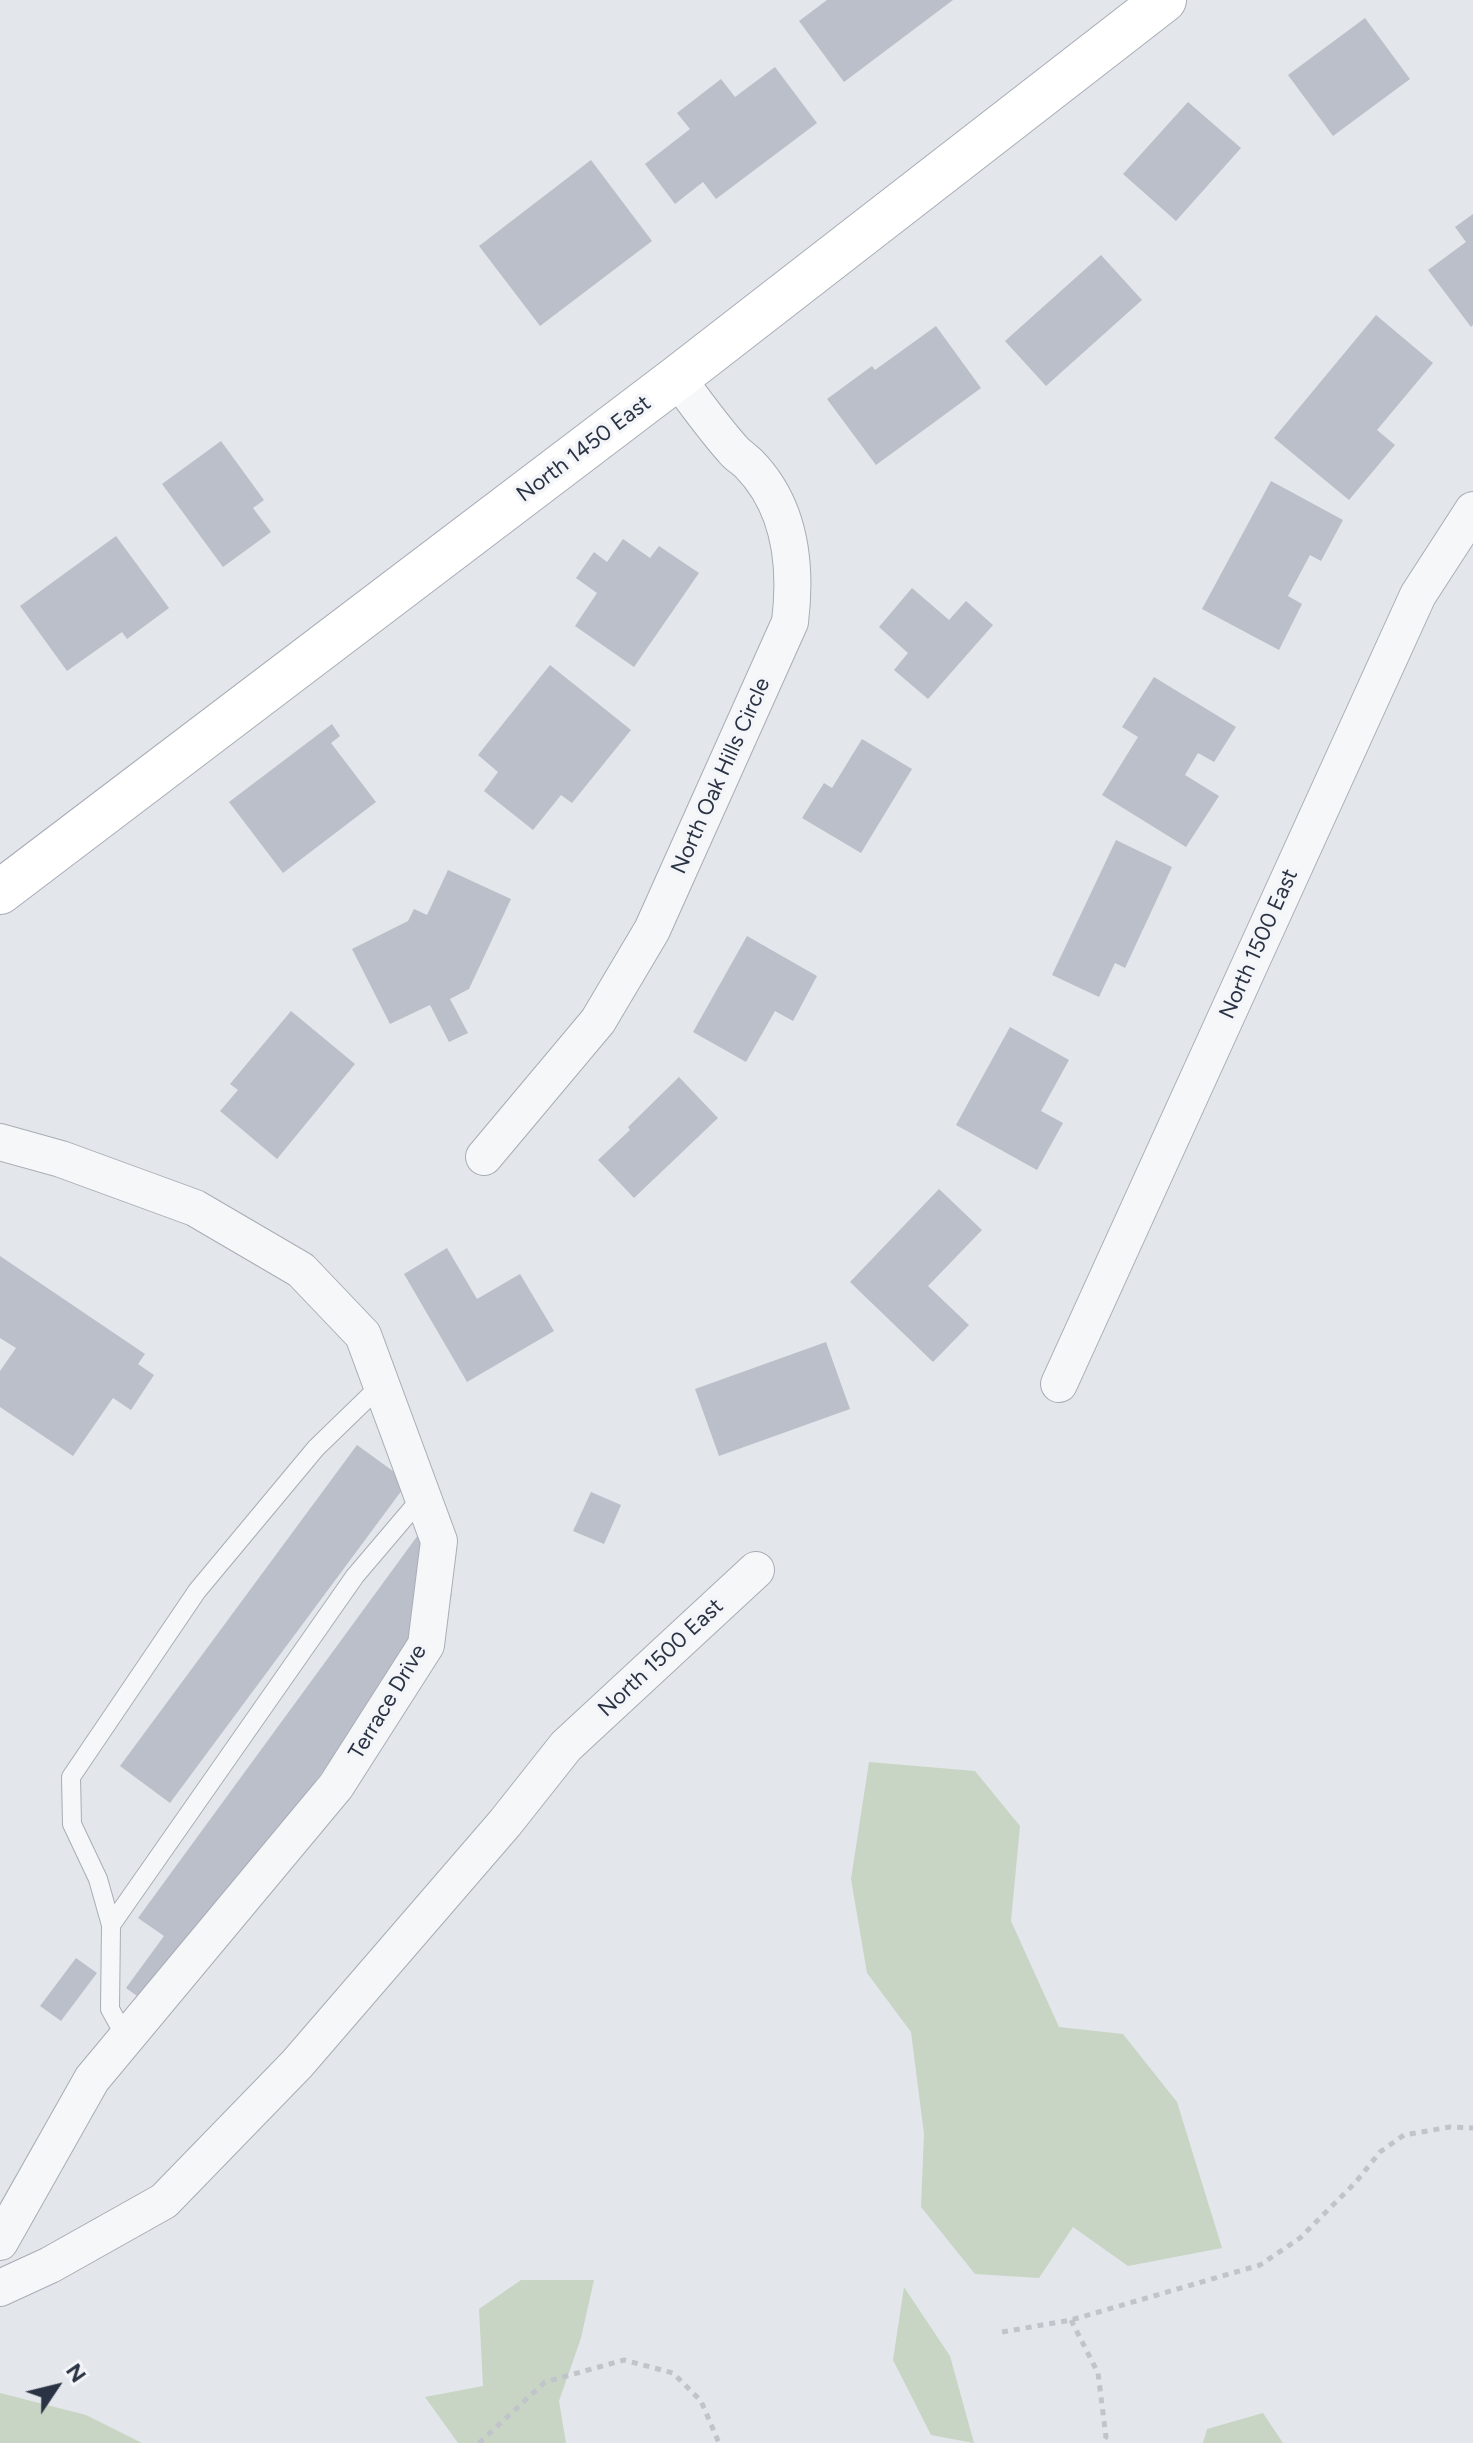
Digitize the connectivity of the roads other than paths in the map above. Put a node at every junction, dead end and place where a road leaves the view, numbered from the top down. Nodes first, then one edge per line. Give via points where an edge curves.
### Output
1 (1164, 0) edge
2 (677, 378) junction
3 (1473, 510) edge
4 (0, 892) edge
5 (0, 1142) edge
6 (484, 1157) dead end
7 (1059, 1384) dead end
8 (381, 1385) junction
9 (423, 1496) junction
10 (756, 1570) dead end
11 (111, 1925) junction
12 (126, 2038) junction
13 (0, 2242) edge
14 (0, 2288) edge

1 - 2 street, North 1450 East
2 - 4 street, North 1450 East
2 - 6 street, North Oak Hills Circle via 766,486 782,517 792,551 790,622 652,930 598,1021
3 - 7 street, North 1500 East via 1418,595
5 - 8 street, Terrace Drive via 195,1208 301,1270 363,1335
8 - 9 street, Terrace Drive
8 - 11 lane via 316,1448 197,1591 71,1777 72,1824 98,1879
9 - 11 lane via 355,1576
9 - 12 street, Terrace Drive via 439,1541 426,1645 336,1786
10 - 14 street, North 1500 East via 566,1746 297,2064 164,2201
11 - 12 lane via 110,2009
12 - 13 street, Terrace Drive via 92,2079

